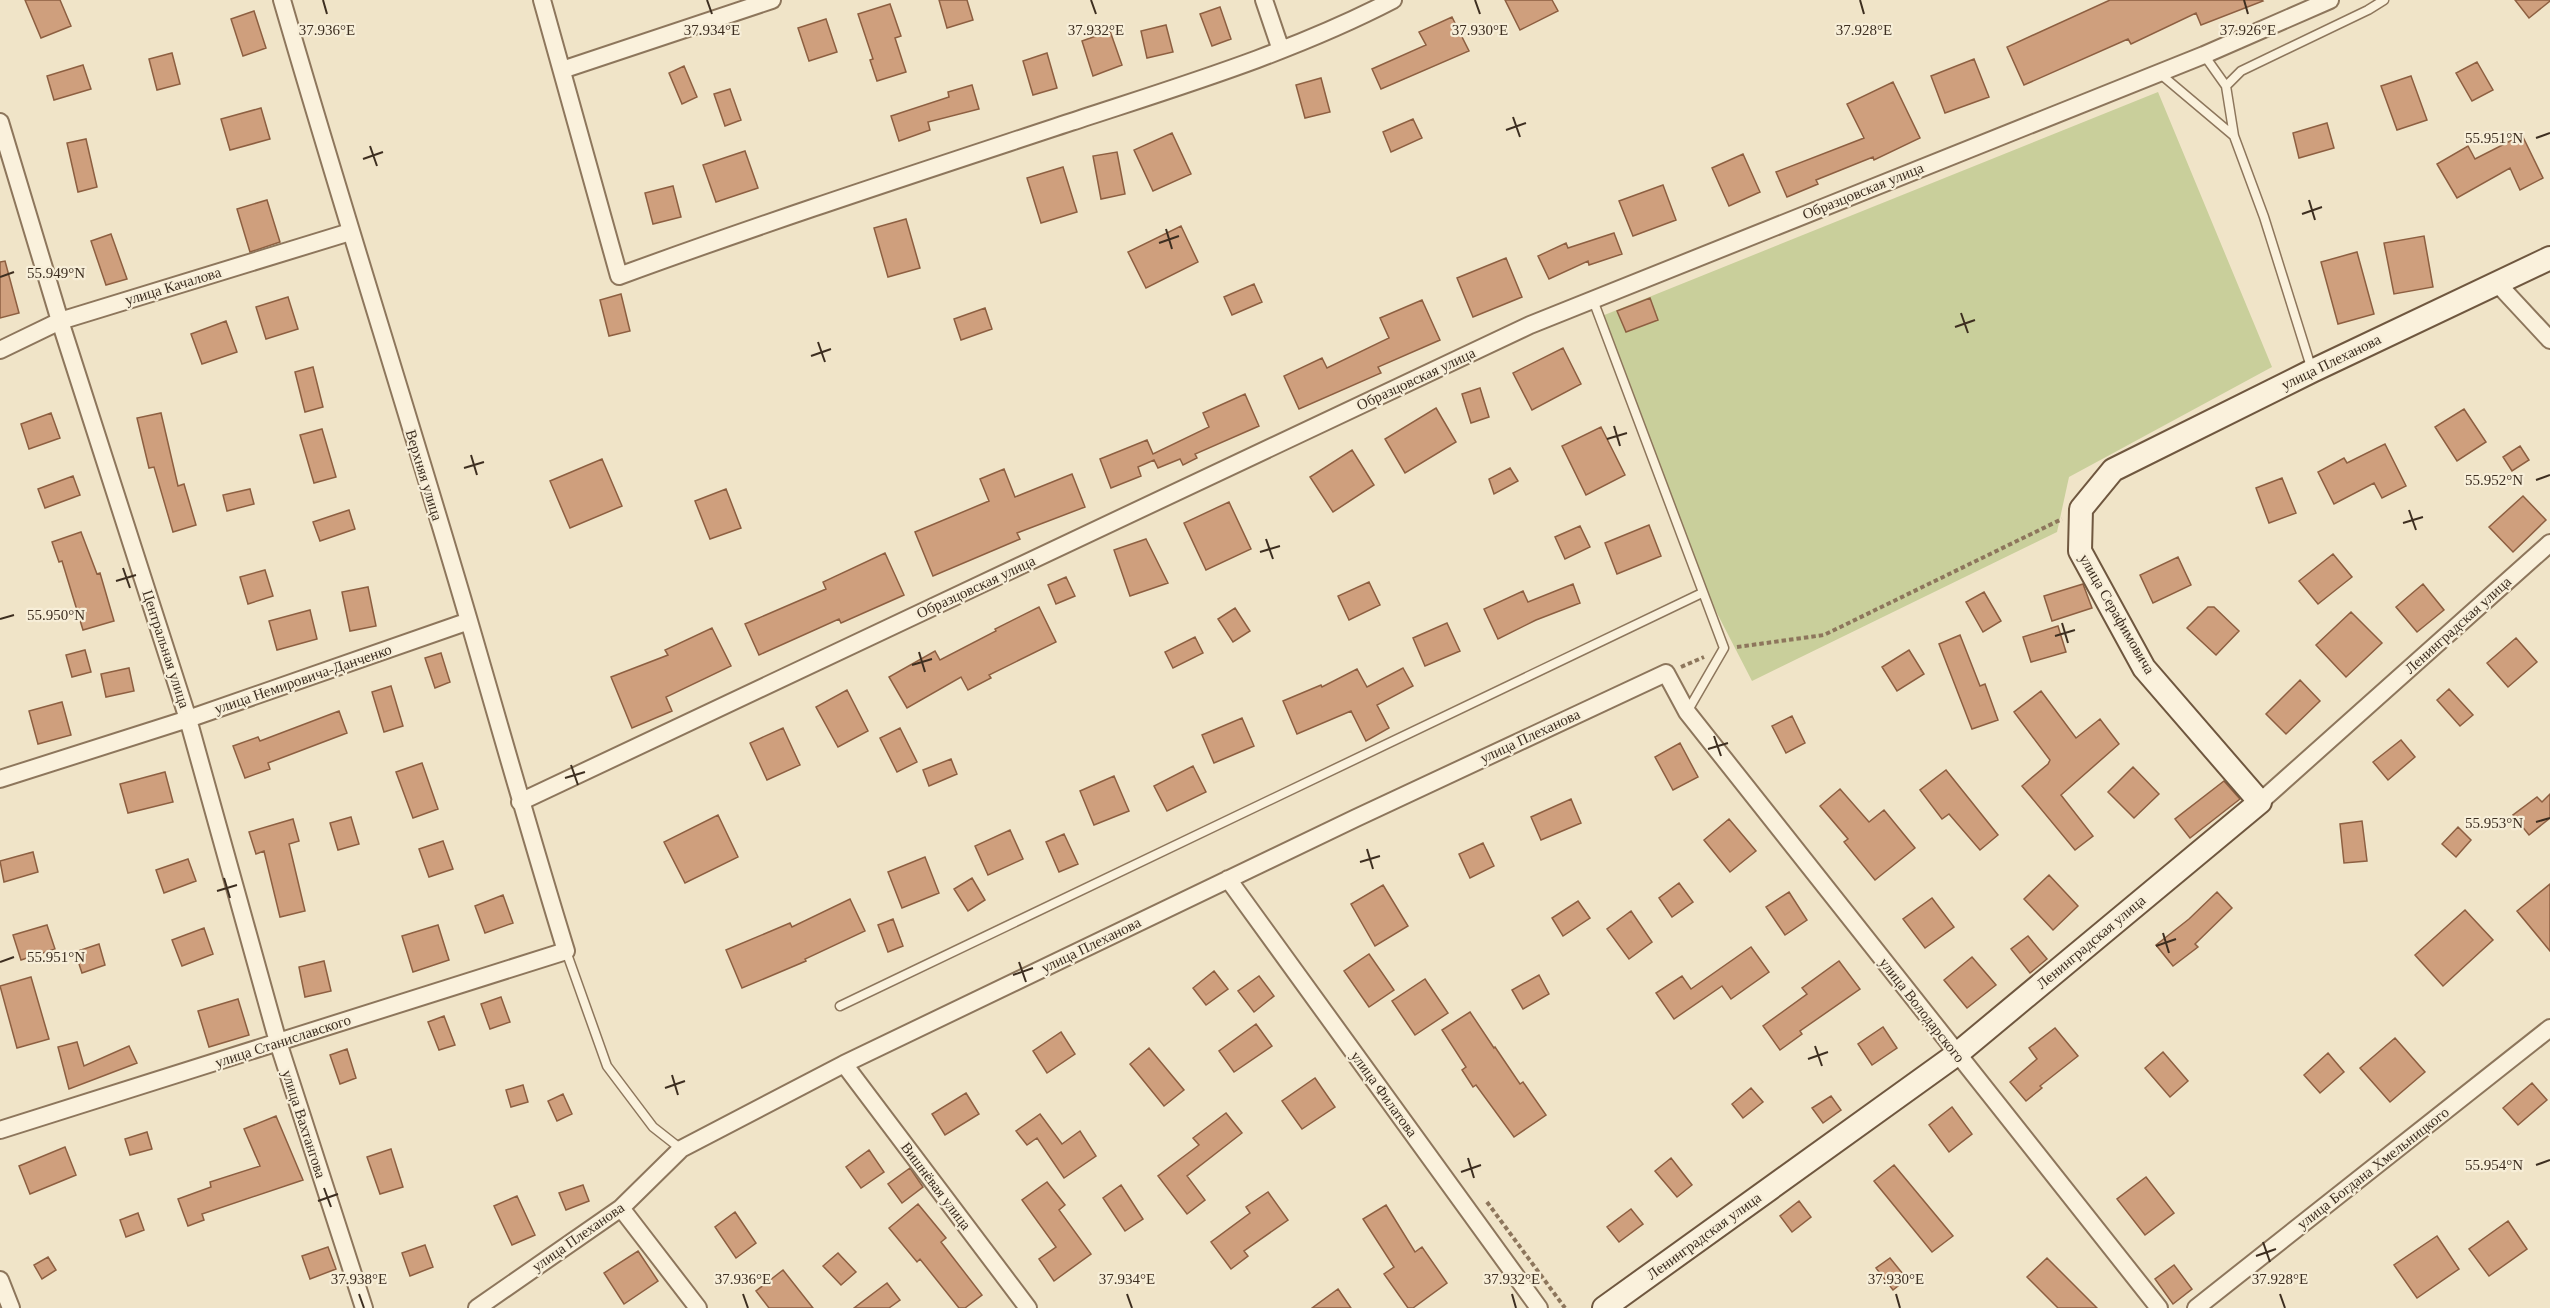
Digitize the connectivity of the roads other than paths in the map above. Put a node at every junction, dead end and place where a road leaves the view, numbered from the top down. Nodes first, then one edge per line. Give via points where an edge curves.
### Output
1 (282, 0) edge
2 (542, 0) edge
3 (772, 0) edge
4 (1264, 0) edge
5 (1393, 0) edge
6 (2330, 0) edge
7 (2384, 0) edge
8 (1281, 50) junction
9 (2204, 55) junction
10 (562, 70) junction
11 (2158, 72) junction
12 (2226, 86) junction
13 (0, 122) edge
14 (2235, 136) junction
15 (350, 232) junction
16 (2550, 258) edge
17 (2497, 283) junction
18 (1593, 300) junction
19 (60, 321) junction
20 (2550, 340) edge
21 (0, 350) edge
22 (2312, 371) junction
23 (2081, 509) joint
24 (2550, 543) edge
25 (1702, 593) junction
26 (469, 621) junction
27 (1687, 712) junction
28 (188, 719) junction
29 (0, 779) edge
30 (520, 802) junction
31 (2260, 802) junction
32 (1228, 879) junction
33 (566, 951) junction
34 (840, 1006) dead end
35 (2550, 1028) edge
36 (278, 1042) junction
37 (1957, 1054) junction
38 (844, 1064) junction
39 (0, 1130) edge
40 (681, 1149) junction
41 (621, 1208) junction
42 (0, 1280) edge
43 (11, 1308) edge
44 (364, 1308) edge
45 (477, 1308) edge
46 (698, 1308) edge
47 (1028, 1308) edge
48 (1539, 1308) edge
49 (1604, 1308) edge
50 (2158, 1308) edge
51 (2196, 1308) edge

1 - 15 street, Верхняя улица
2 - 10 street
3 - 10 street
4 - 8 street
5 - 8 street
6 - 9 street, Образцовская улица
7 - 12 lane via 2241,71
8 - 10 street via 619,276
9 - 11 street, Образцовская улица
9 - 12 lane
11 - 14 lane
11 - 18 street, Образцовская улица
12 - 14 lane
13 - 19 street, Центральная улица
14 - 22 lane
15 - 19 street, улица Качалова
15 - 26 street, Верхняя улица
16 - 17 street, улица Плеханова
17 - 20 street
17 - 22 street, улица Плеханова
18 - 25 lane
18 - 30 street, Образцовская улица via 1530,326
19 - 21 street, улица Качалова
19 - 28 street, Центральная улица
22 - 23 street, улица Плеханова via 2113,470
23 - 31 street, улица Серафимовича via 2080,551 2144,668
24 - 31 street, Ленинградская улица
25 - 27 lane via 1724,648
25 - 34 lane
26 - 28 street, улица Немировича-Данченко
26 - 30 street, Верхняя улица
27 - 32 street, улица Плеханова via 1666,673
27 - 37 street, улица Володарского
28 - 29 street, улица Немировича-Данченко
28 - 36 street, Центральная улица
30 - 33 street, Верхняя улица
31 - 37 street, Ленинградская улица
32 - 38 street, улица Плеханова
32 - 48 street, улица Филатова
33 - 36 street, улица Станиславского
33 - 40 lane via 608,1066 653,1127
35 - 51 street, улица Богдана Хмельницкого
36 - 39 street, улица Станиславского
36 - 44 street, улица Вахтангова
37 - 49 street, Ленинградская улица
37 - 50 street, улица Володарского
38 - 40 street, улица Плеханова
38 - 47 street, Вишнёвая улица
40 - 41 street, улица Плеханова
41 - 45 street, улица Плеханова
41 - 46 street
42 - 43 street

